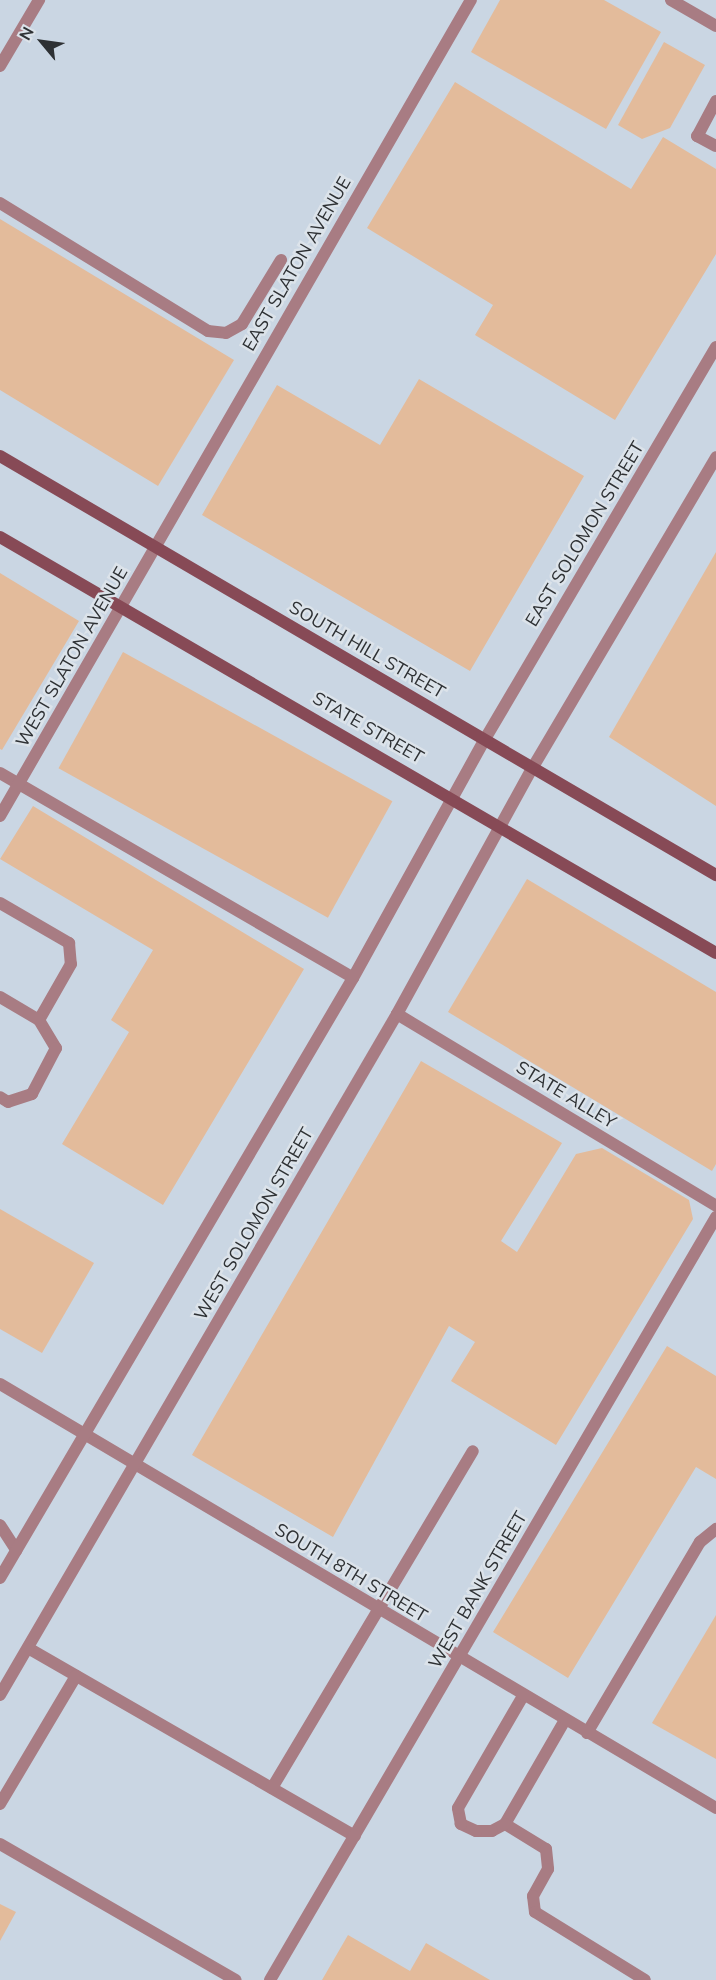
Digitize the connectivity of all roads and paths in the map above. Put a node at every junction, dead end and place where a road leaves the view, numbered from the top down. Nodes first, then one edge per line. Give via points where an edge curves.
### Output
1 (39, 0) edge
2 (471, 0) edge
3 (675, 1) edge
4 (716, 26) edge
5 (0, 66) edge
6 (716, 101) edge
7 (716, 146) edge
8 (0, 203) edge
9 (281, 260) dead end
10 (716, 347) edge
11 (0, 456) edge
12 (716, 457) edge
13 (0, 537) edge
14 (156, 548) junction
15 (121, 606) junction
16 (484, 739) junction
17 (533, 767) junction
18 (0, 772) edge
19 (19, 784) junction
20 (451, 798) junction
21 (0, 816) edge
22 (500, 826) junction
23 (716, 875) edge
24 (0, 903) edge
25 (716, 953) edge
26 (353, 978) junction
27 (0, 997) edge
28 (397, 1014) junction
29 (39, 1020) junction
30 (0, 1097) edge
31 (716, 1206) edge
32 (716, 1217) edge
33 (0, 1384) edge
34 (83, 1435) junction
35 (473, 1451) dead end
36 (134, 1465) junction
37 (0, 1525) edge
38 (716, 1529) edge
39 (16, 1550) junction
40 (0, 1578) edge
41 (378, 1610) junction
42 (28, 1648) junction
43 (459, 1659) junction
44 (76, 1676) junction
45 (0, 1695) edge
46 (523, 1696) junction
47 (565, 1720) junction
48 (587, 1732) junction
49 (272, 1788) junction
50 (0, 1804) edge
51 (716, 1808) edge
52 (505, 1824) junction
53 (355, 1836) junction
54 (0, 1844) edge
55 (236, 1980) edge
56 (270, 1980) edge
57 (645, 1980) edge

1 - 5 street
2 - 14 street, EAST SLATON AVENUE
3 - 4 street
6 - 7 street via 697,136
8 - 9 street via 208,331 226,333 242,324
10 - 16 street, EAST SOLOMON STREET
11 - 14 main road, SOUTH HILL STREET
12 - 17 street
13 - 15 main road, STATE STREET
14 - 15 street, WEST SLATON AVENUE
14 - 16 main road, SOUTH HILL STREET
15 - 19 street, WEST SLATON AVENUE
15 - 20 main road, STATE STREET
16 - 17 main road, SOUTH HILL STREET
16 - 20 street
17 - 22 street, WEST SOLOMON STREET
17 - 23 main road, SOUTH HILL STREET
18 - 19 street
19 - 21 street, WEST SLATON AVENUE
19 - 26 street
20 - 22 main road, STATE STREET
20 - 26 street
22 - 25 main road, STATE STREET
22 - 28 street, WEST SOLOMON STREET
24 - 29 street via 69,943 70,964
26 - 34 street
27 - 29 street
28 - 31 street, STATE ALLEY
28 - 36 street, WEST SOLOMON STREET
29 - 30 street via 56,1048 32,1094 8,1102
32 - 43 street, WEST BANK STREET
33 - 34 street, SOUTH 8TH STREET
34 - 36 street, SOUTH 8TH STREET
34 - 39 street
35 - 41 street
36 - 41 street, SOUTH 8TH STREET
36 - 42 street, WEST SOLOMON STREET
37 - 39 street
38 - 48 street via 700,1542
39 - 40 street
41 - 43 street, SOUTH 8TH STREET
41 - 49 street
42 - 44 street
42 - 45 street, WEST SOLOMON STREET
43 - 46 street, SOUTH 8TH STREET
43 - 53 street, WEST BANK STREET
44 - 49 street
44 - 50 street
46 - 47 street, SOUTH 8TH STREET
46 - 52 street via 458,1809 461,1824 476,1831 492,1831
47 - 48 street, SOUTH 8TH STREET
47 - 52 street
48 - 51 street, SOUTH 8TH STREET
49 - 53 street
52 - 57 street via 546,1849 548,1869 533,1896 536,1912
53 - 56 street, WEST BANK STREET
54 - 55 street

